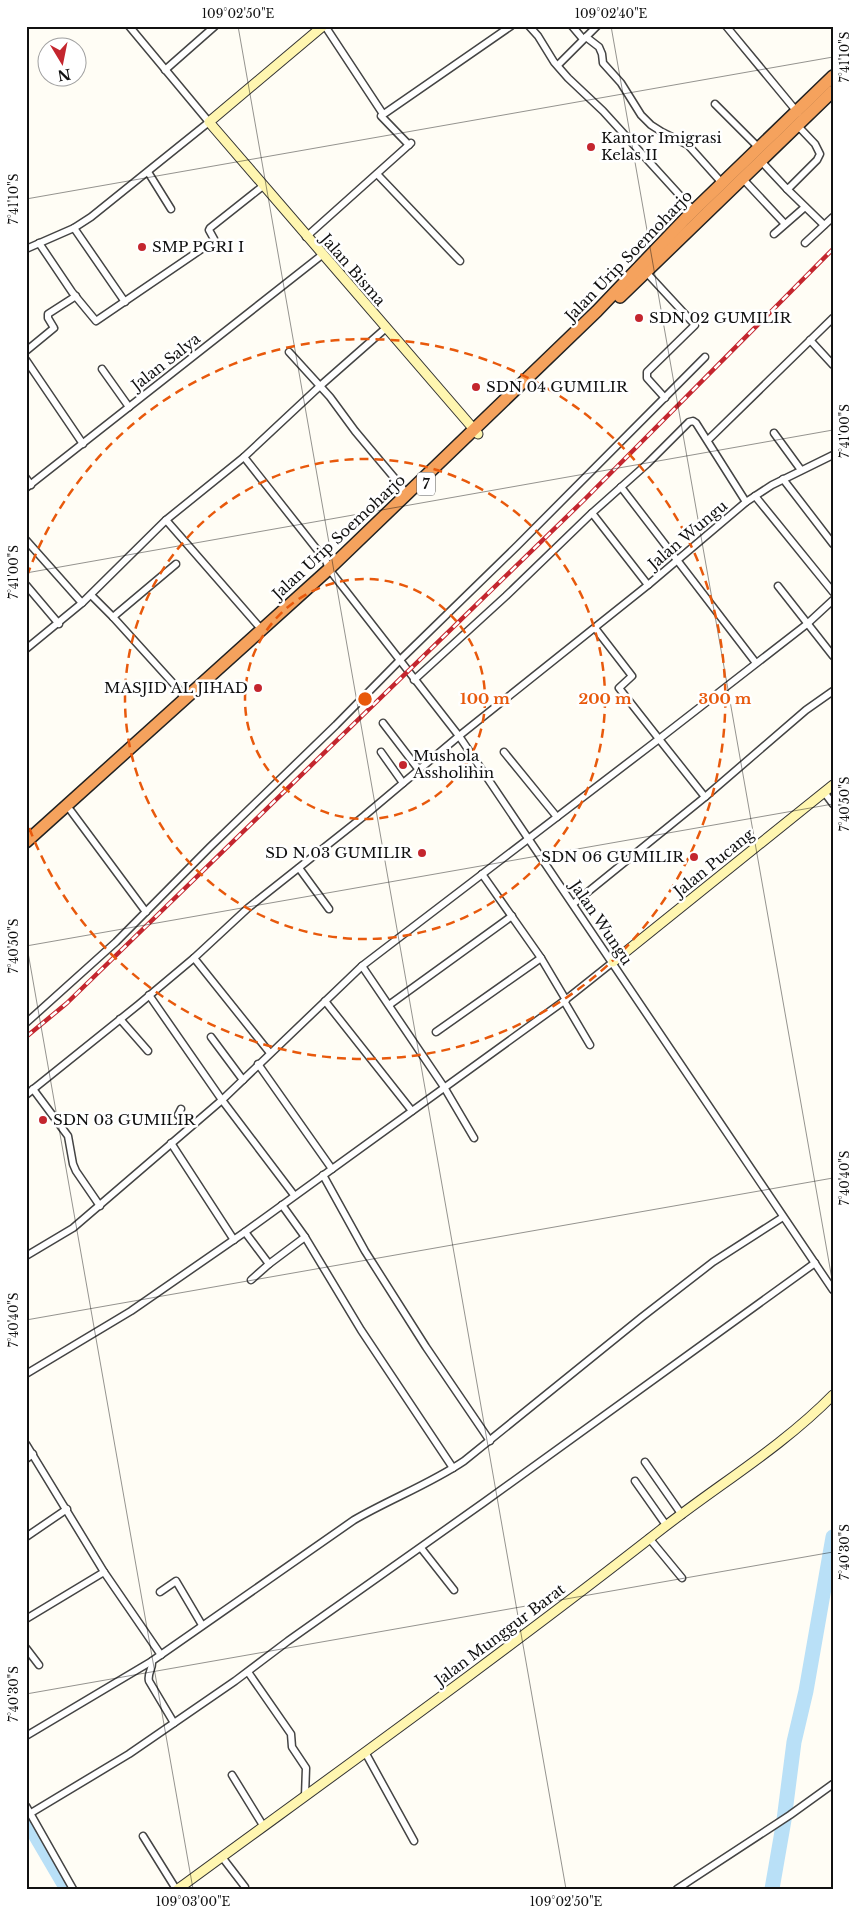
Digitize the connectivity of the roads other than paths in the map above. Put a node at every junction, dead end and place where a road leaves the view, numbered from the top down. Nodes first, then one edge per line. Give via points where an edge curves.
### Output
1 (129, 26) edge
2 (215, 26) edge
3 (324, 26) edge
4 (510, 26) edge
5 (529, 26) edge
6 (572, 26) edge
7 (597, 26) edge
8 (726, 26) edge
9 (585, 38) junction
10 (558, 65) junction
11 (165, 70) junction
12 (833, 76) edge
13 (831, 96) edge
14 (715, 104) dead end
15 (383, 114) junction
16 (799, 119) junction
17 (209, 122) junction
18 (759, 148) junction
19 (761, 161) junction
20 (148, 172) junction
21 (377, 174) junction
22 (743, 179) junction
23 (722, 183) junction
24 (263, 186) junction
25 (787, 189) junction
26 (805, 207) junction
27 (171, 209) dead end
28 (694, 210) junction
29 (833, 218) edge
30 (785, 224) junction
31 (824, 225) junction
32 (74, 228) junction
33 (774, 234) dead end
34 (306, 237) junction
35 (39, 243) junction
36 (806, 243) dead end
37 (26, 249) edge
38 (322, 255) junction
39 (460, 261) dead end
40 (646, 272) junction
41 (76, 296) junction
42 (125, 302) junction
43 (833, 318) edge
44 (386, 328) junction
45 (810, 340) junction
46 (26, 351) edge
47 (289, 352) dead end
48 (705, 357) dead end
49 (26, 360) edge
50 (833, 365) edge
51 (102, 369) dead end
52 (320, 386) junction
53 (665, 398) junction
54 (129, 408) junction
55 (476, 432) junction
56 (774, 433) dead end
57 (708, 440) junction
58 (83, 444) junction
59 (833, 455) edge
60 (244, 457) junction
61 (801, 470) junction
62 (26, 478) edge
63 (783, 479) junction
64 (28, 487) edge
65 (621, 487) junction
66 (406, 495) junction
67 (755, 496) junction
68 (746, 502) junction
69 (592, 513) junction
70 (166, 520) junction
71 (26, 540) edge
72 (833, 544) edge
73 (678, 560) junction
74 (176, 564) dead end
75 (331, 571) junction
76 (26, 585) edge
77 (648, 585) junction
78 (778, 586) dead end
79 (833, 592) edge
80 (90, 595) junction
81 (833, 600) edge
82 (82, 603) junction
83 (113, 617) junction
84 (59, 624) junction
85 (807, 624) junction
86 (595, 628) junction
87 (262, 630) junction
88 (26, 649) edge
89 (833, 656) edge
90 (399, 661) junction
91 (756, 664) junction
92 (414, 680) junction
93 (833, 691) edge
94 (184, 700) junction
95 (383, 723) dead end
96 (459, 736) junction
97 (659, 739) junction
98 (382, 752) dead end
99 (504, 752) dead end
100 (419, 770) junction
101 (403, 783) junction
102 (833, 784) edge
103 (824, 792) junction
104 (705, 796) junction
105 (833, 804) edge
106 (71, 811) junction
107 (557, 817) junction
108 (528, 839) junction
109 (26, 842) edge
110 (26, 851) edge
111 (299, 868) junction
112 (482, 874) junction
113 (573, 904) junction
114 (329, 909) dead end
115 (146, 912) junction
116 (512, 916) junction
117 (194, 958) junction
118 (541, 958) junction
119 (613, 962) junction
120 (362, 966) junction
121 (149, 995) junction
122 (324, 1001) junction
123 (565, 1001) junction
124 (389, 1005) junction
125 (120, 1019) junction
126 (26, 1023) edge
127 (436, 1032) dead end
128 (212, 1037) dead end
129 (590, 1045) dead end
130 (148, 1051) dead end
131 (270, 1053) junction
132 (258, 1064) junction
133 (243, 1080) junction
134 (444, 1088) junction
135 (33, 1089) junction
136 (26, 1095) edge
137 (222, 1100) junction
138 (181, 1109) dead end
139 (412, 1111) junction
140 (190, 1127) junction
141 (474, 1138) dead end
142 (171, 1143) junction
143 (332, 1169) junction
144 (323, 1175) junction
145 (294, 1195) junction
146 (282, 1205) junction
147 (100, 1206) junction
148 (783, 1217) junction
149 (245, 1232) junction
150 (305, 1237) junction
151 (234, 1240) junction
152 (26, 1256) edge
153 (269, 1264) junction
154 (815, 1264) junction
155 (251, 1280) dead end
156 (833, 1290) edge
157 (26, 1374) edge
158 (833, 1395) edge
159 (490, 1441) junction
160 (26, 1444) edge
161 (33, 1454) junction
162 (26, 1459) edge
163 (644, 1462) dead end
164 (453, 1468) junction
165 (635, 1481) dead end
166 (67, 1509) junction
167 (682, 1514) junction
168 (666, 1525) junction
169 (26, 1537) edge
170 (649, 1538) junction
171 (421, 1548) junction
172 (104, 1572) junction
173 (682, 1578) dead end
174 (454, 1590) dead end
175 (160, 1592) dead end
176 (26, 1619) edge
177 (202, 1625) junction
178 (26, 1648) edge
179 (161, 1655) junction
180 (152, 1661) junction
181 (39, 1665) dead end
182 (248, 1672) junction
183 (174, 1723) junction
184 (26, 1736) edge
185 (366, 1752) junction
186 (232, 1775) dead end
187 (833, 1784) edge
188 (305, 1796) junction
189 (26, 1806) edge
190 (28, 1815) edge
191 (264, 1827) junction
192 (143, 1836) dead end
193 (414, 1841) dead end
194 (222, 1857) junction
195 (245, 1887) dead end
196 (73, 1889) edge
197 (177, 1889) edge
198 (677, 1889) edge

1 - 11 street
2 - 11 street
3 - 15 street
3 - 17 street
4 - 15 street
5 - 10 street
6 - 9 street
7 - 9 street
8 - 16 street
9 - 10 street
9 - 23 street via 599,47 603,63 621,83 641,115 657,129 688,145
10 - 28 street
11 - 17 street
12 - 16 highway, Jalan Urip Soemoharjo / 7
13 - 16 highway, Jalan Urip Soemoharjo / 7
14 - 18 street
15 - 21 street via 381,116 411,144
16 - 18 highway, Jalan Urip Soemoharjo / 7
16 - 19 highway, Jalan Urip Soemoharjo / 7
16 - 25 street via 820,154
17 - 20 street
17 - 24 street, Jalan Bisma
18 - 23 highway, Jalan Urip Soemoharjo / 7
19 - 22 highway, Jalan Urip Soemoharjo / 7
19 - 25 street
20 - 27 street
20 - 32 street
21 - 34 street
21 - 39 street
22 - 30 street
22 - 40 highway, Jalan Urip Soemoharjo / 7
23 - 28 highway, Jalan Urip Soemoharjo / 7
24 - 34 street, Jalan Bisma
24 - 42 street via 210,228 214,238 212,242
25 - 26 street
26 - 30 street
26 - 31 street
28 - 55 highway, Jalan Urip Soemoharjo / 7
29 - 31 street
30 - 33 street
31 - 36 street
32 - 35 street
32 - 42 street
34 - 38 street, Jalan Bisma
35 - 37 street
35 - 41 street
38 - 44 street, Jalan Bisma
38 - 54 street, Jalan Salya
40 - 53 street via 695,325 647,372 647,378
40 - 55 highway, Jalan Urip Soemoharjo / 7
41 - 42 street via 95,322
41 - 46 street via 48,314 54,328
43 - 45 street
44 - 52 street
44 - 55 street, Jalan Bisma
45 - 50 street
45 - 57 street
47 - 52 street
48 - 53 street
49 - 58 street
51 - 54 street
52 - 60 street
52 - 66 street
53 - 90 street
54 - 58 street, Jalan Salya
55 - 66 highway, Jalan Urip Soemoharjo / 7
55 - 75 highway, Jalan Urip Soemoharjo / 7
56 - 61 street
57 - 65 street via 696,423 689,422
57 - 68 street
58 - 64 street, Jalan Salya
59 - 61 street, Jalan Wungu
60 - 70 street
60 - 75 street via 326,560
61 - 63 street, Jalan Wungu
62 - 64 street
63 - 67 street, Jalan Wungu
63 - 72 street
65 - 69 street
65 - 73 street
66 - 75 highway, Jalan Urip Soemoharjo / 7
67 - 68 street, Jalan Wungu
67 - 79 street
68 - 73 street, Jalan Wungu
69 - 77 street
69 - 92 street
70 - 80 street
70 - 87 street
71 - 82 street
73 - 77 street, Jalan Wungu
73 - 91 street
74 - 83 street
75 - 87 highway, Jalan Urip Soemoharjo / 7
75 - 90 street
75 - 106 highway, Jalan Urip Soemoharjo / 7
76 - 84 street
77 - 86 street, Jalan Wungu
78 - 85 street
80 - 82 street
80 - 83 street
81 - 85 street
82 - 84 street
83 - 94 street via 181,692
84 - 88 street
85 - 89 street
85 - 91 street
86 - 96 street, Jalan Wungu
86 - 97 street via 631,675 619,688
87 - 94 highway, Jalan Urip Soemoharjo / 7
90 - 92 street
90 - 115 street
91 - 97 street
92 - 96 street
93 - 104 street
94 - 109 highway, Jalan Urip Soemoharjo / 7
95 - 100 street
96 - 100 street
96 - 108 street, Jalan Wungu
97 - 104 street
97 - 107 street
98 - 101 street
99 - 107 street
100 - 101 street
101 - 111 street
102 - 103 street, Jalan Pucang
103 - 105 street
103 - 119 street, Jalan Pucang
104 - 113 street
106 - 110 highway, Jalan Urip Soemoharjo / 7
106 - 115 street
107 - 108 street
108 - 112 street
108 - 113 street, Jalan Wungu
111 - 114 street
111 - 117 street via 248,908
112 - 116 street
112 - 120 street
113 - 119 street, Jalan Wungu
115 - 126 street
116 - 118 street
116 - 124 street
117 - 121 street
117 - 131 street
118 - 123 street
118 - 127 street
119 - 123 street
119 - 148 street, Jalan Wungu
120 - 122 street
120 - 124 street
121 - 125 street
121 - 137 street
122 - 131 street
122 - 139 street
123 - 129 street
123 - 134 street
124 - 134 street
125 - 130 street
125 - 135 street
128 - 133 street
131 - 132 street
132 - 133 street
132 - 143 street
133 - 137 street
134 - 139 street
134 - 141 street
135 - 136 street
135 - 147 street via 68,1136 72,1164
137 - 140 street
137 - 145 street
138 - 140 street via 178,1115
139 - 143 street
140 - 142 street
142 - 147 street
142 - 151 street
143 - 144 street
144 - 145 street
144 - 159 street via 365,1251
145 - 146 street
146 - 149 street
146 - 150 street
147 - 152 street via 68,1232
148 - 154 street, Jalan Wungu
148 - 159 street via 713,1262
149 - 151 street
149 - 153 street
150 - 153 street
150 - 164 street via 361,1330
151 - 157 street via 131,1311
153 - 155 street
154 - 156 street, Jalan Wungu
154 - 171 street
158 - 167 street, Jalan Munggur Barat via 770,1449
159 - 164 street
160 - 161 street
161 - 162 street
161 - 166 street
163 - 167 street
164 - 177 street via 354,1520
165 - 168 street
166 - 169 street
166 - 172 street
167 - 168 street, Jalan Munggur Barat
168 - 170 street, Jalan Munggur Barat
170 - 173 street
170 - 185 street, Jalan Munggur Barat via 549,1617
171 - 174 street
171 - 182 street
172 - 176 street
172 - 179 street
175 - 177 street via 176,1581
177 - 179 street
178 - 181 street
179 - 180 street
180 - 183 street via 149,1681
180 - 184 street
182 - 183 street
182 - 188 street via 290,1733 292,1747 306,1768
183 - 190 street
185 - 188 street, Jalan Munggur Barat
185 - 193 street
186 - 191 street
187 - 198 street
188 - 191 street, Jalan Munggur Barat
189 - 190 street
190 - 196 street
191 - 194 street, Jalan Munggur Barat
192 - 197 street
194 - 195 street
194 - 197 street, Jalan Munggur Barat

